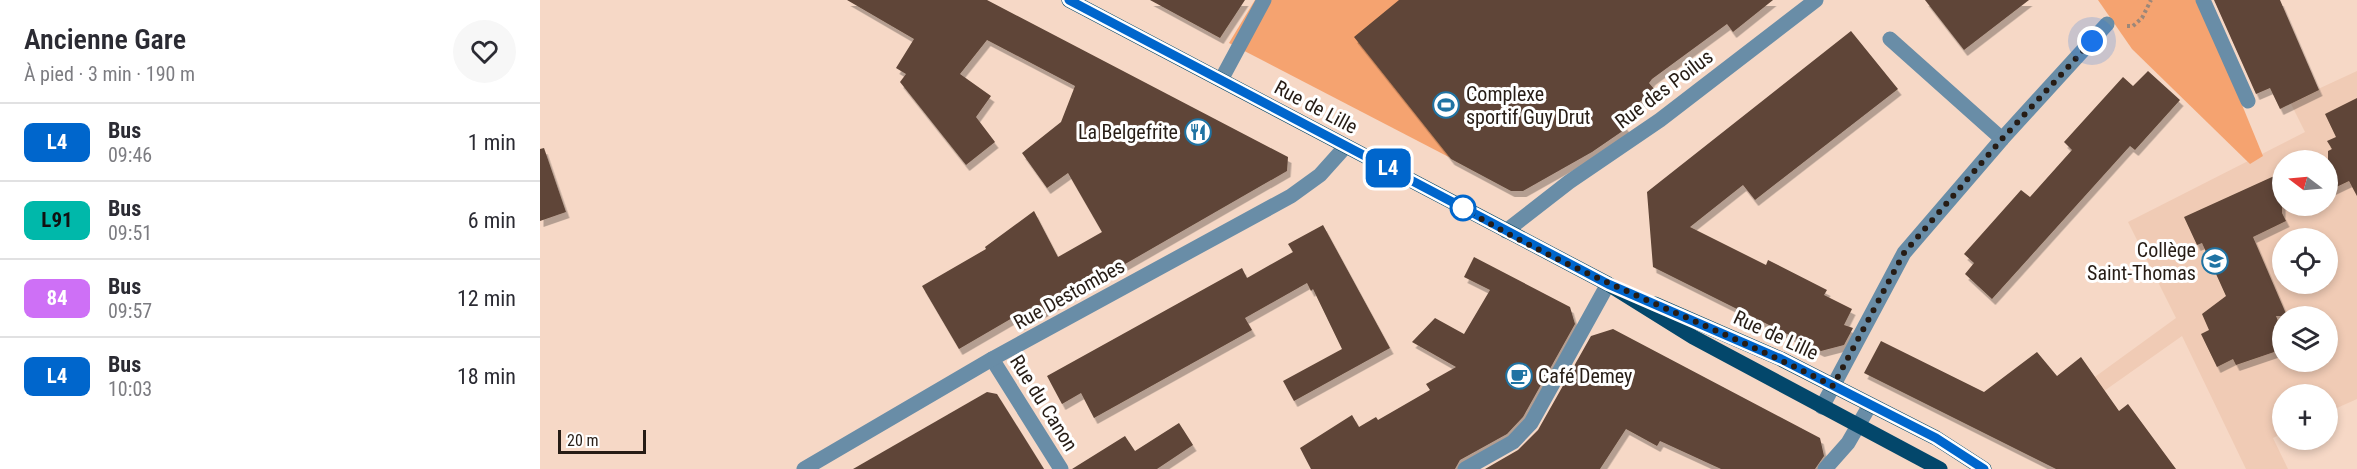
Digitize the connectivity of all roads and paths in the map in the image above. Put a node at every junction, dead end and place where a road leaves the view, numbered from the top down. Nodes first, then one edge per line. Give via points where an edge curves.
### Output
1 (1069, 0) edge
2 (1264, 0) edge
3 (1816, 0) edge
4 (2151, 0) edge
5 (2203, 0) edge
6 (2107, 24) joint
7 (1890, 39) dead end
8 (1221, 80) junction
9 (2248, 101) dead end
10 (2002, 139) junction
11 (1346, 146) junction
12 (1506, 231) junction
13 (1608, 284) junction
14 (992, 359) junction
15 (1833, 386) junction
16 (1870, 405) junction
17 (1822, 407) junction
18 (1859, 426) junction
19 (804, 469) edge
20 (1061, 469) edge
21 (1466, 469) edge
22 (1825, 469) edge
23 (1940, 469) edge
24 (1984, 469) edge

1 - 8 main road, Rue de Lille
2 - 8 street
3 - 12 street, Rue des Poilus via 1660,120
4 - 6 path via 2133,26
5 - 9 street
6 - 10 street
7 - 10 street
8 - 11 main road, Rue de Lille
10 - 15 street via 1904,253
11 - 12 main road, Rue de Lille
11 - 14 street, Rue Destombes via 1332,165 1292,196
12 - 13 main road, Rue de Lille
13 - 15 main road, Rue de Lille via 1727,334
13 - 17 main road, Rue de Lille via 1693,337
13 - 21 street via 1531,423 1513,441
14 - 19 street, Rue Destombes
14 - 20 street, Rue du Canon
15 - 16 main road, Rue de Lille
15 - 17 street
16 - 18 street
16 - 24 main road, Rue de Lille via 1936,438
17 - 18 main road, Rue de Lille
18 - 22 street
18 - 23 main road, Rue de Lille

